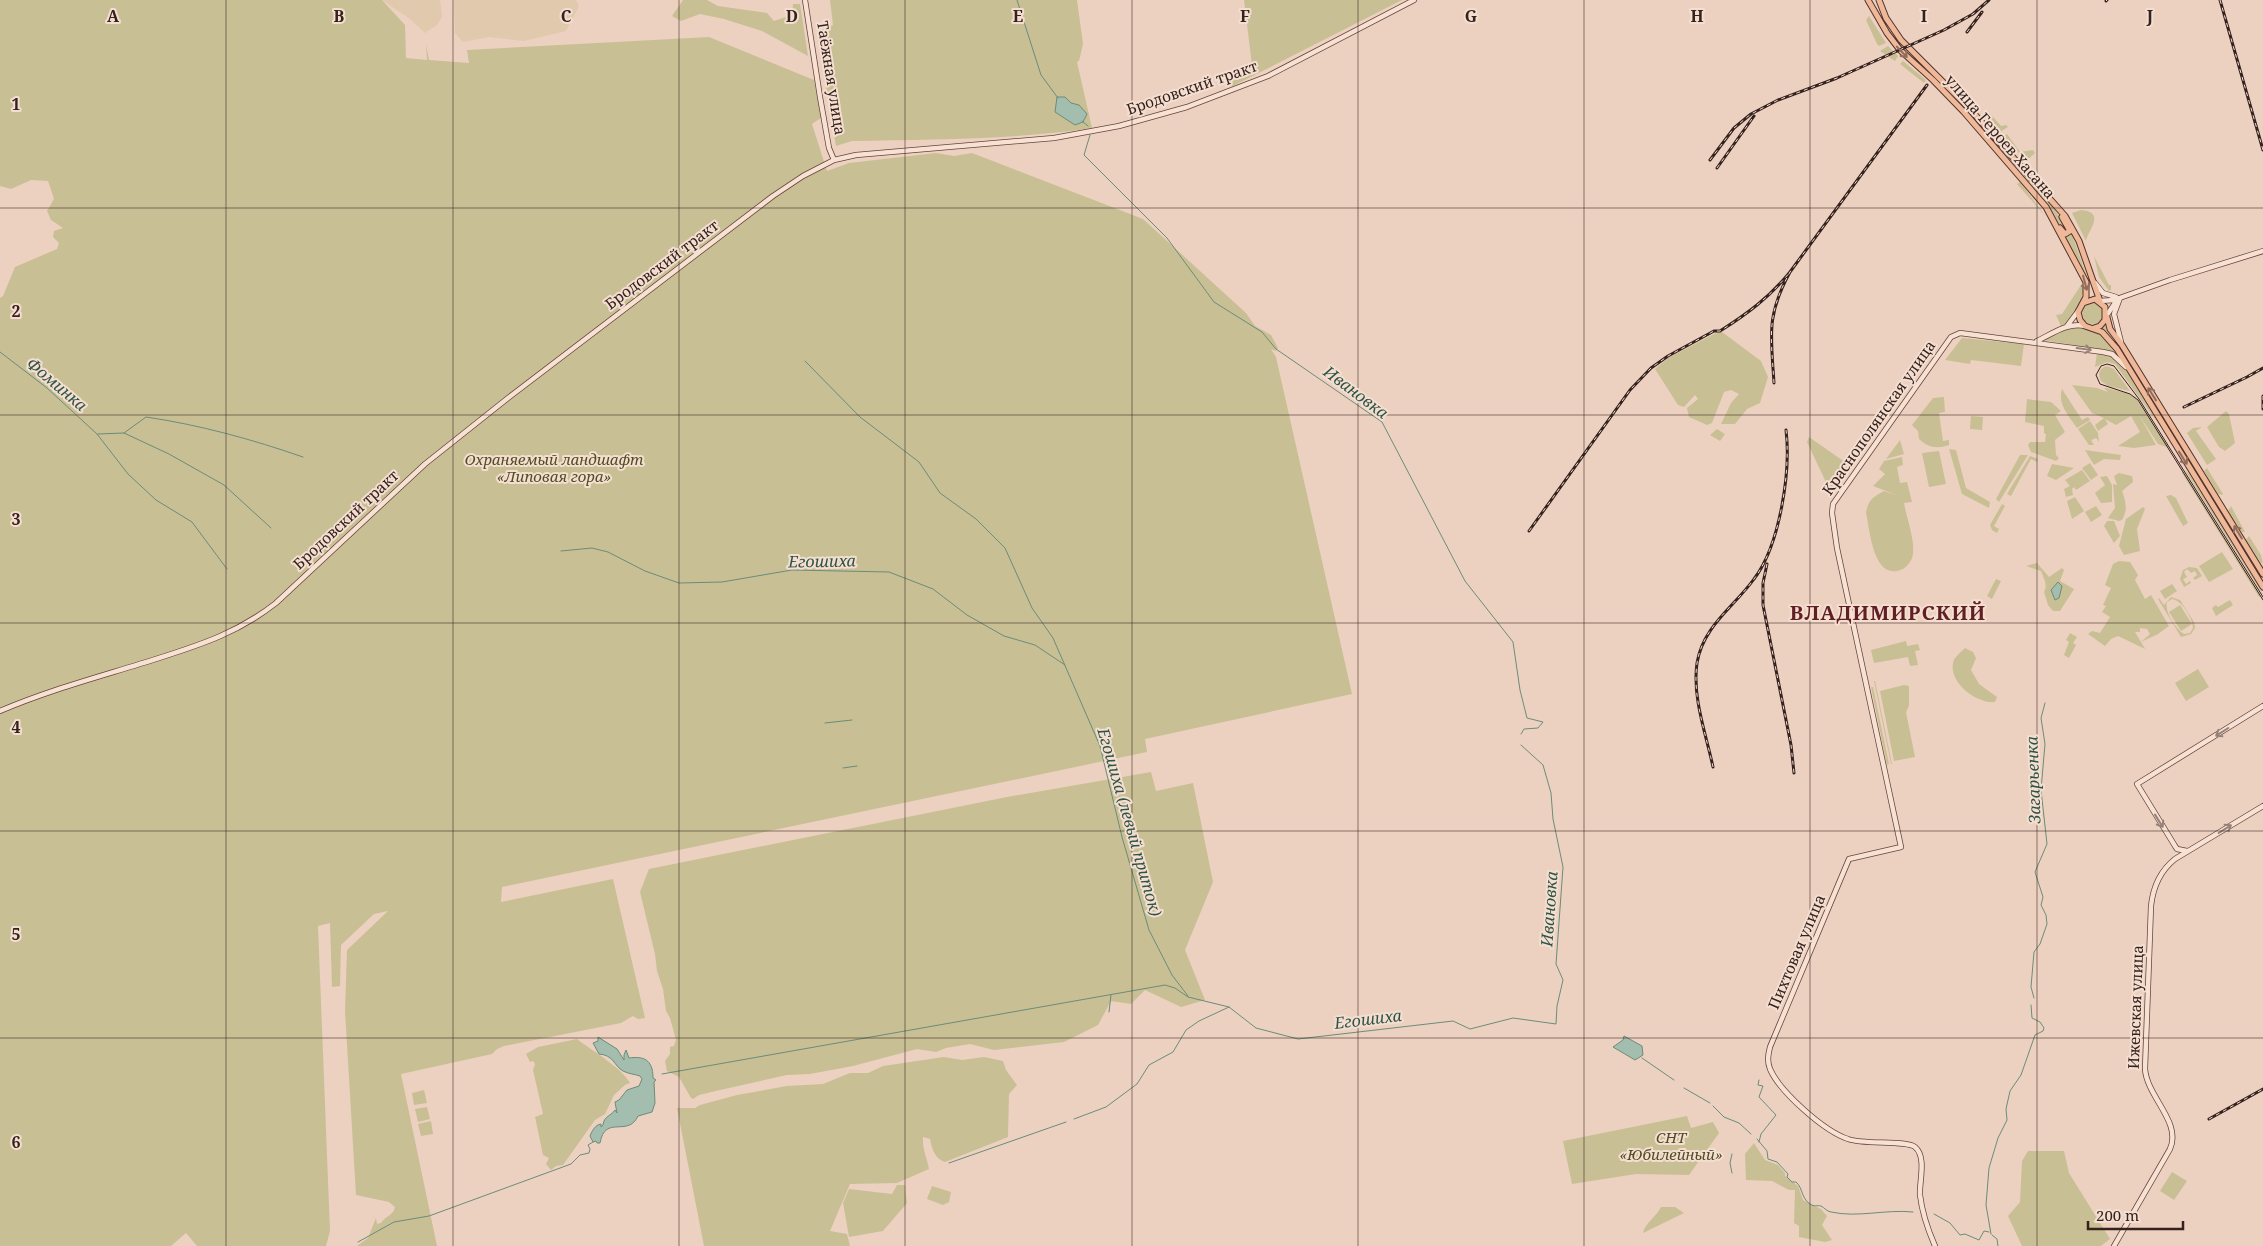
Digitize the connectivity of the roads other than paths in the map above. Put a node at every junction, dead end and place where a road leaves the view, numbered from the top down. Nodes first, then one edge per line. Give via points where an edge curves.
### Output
1 (805, 0) edge
2 (1414, 0) edge
3 (1868, 0) edge
4 (1879, 0) edge
5 (834, 160) junction
6 (2054, 202) junction
7 (2046, 207) junction
8 (2263, 252) edge
9 (2092, 280) junction
10 (2120, 298) junction
11 (2100, 301) junction
12 (2083, 303) junction
13 (2079, 310) junction
14 (2107, 316) junction
15 (2085, 326) junction
16 (2066, 327) junction
17 (2093, 328) junction
18 (2036, 342) junction
19 (2122, 346) junction
20 (2130, 371) junction
21 (2263, 574) edge
22 (2263, 587) edge
23 (2263, 706) edge
24 (0, 711) edge
25 (2263, 806) edge
26 (2177, 849) junction
27 (2187, 851) junction
28 (1849, 859) joint
29 (2168, 864) junction
30 (1934, 1246) edge
31 (2114, 1246) edge

1 - 5 street, Таёжная улица
2 - 5 street, Бродовский тракт via 1268,76 1222,95 1145,119 1054,138 887,151
3 -> 7 main road, улица Героев Хасана via 1900,50 1964,112
4 - 6 main road, улица Героев Хасана via 1886,18 1901,40 1969,108
5 - 24 street, Бродовский тракт via 773,196 508,398 425,464 254,620 196,646
6 - 7 main road via 2070,229 2067,234 2062,232
6 - 9 main road, улица Героев Хасана via 2074,232
7 -> 12 main road, улица Героев Хасана via 2086,282
8 - 10 street
9 - 10 street via 2103,294
9 - 11 main road, улица Героев Хасана
10 - 11 street
10 - 14 street
10 - 19 street via 2114,314
11 - 12 main road
11 - 14 main road
12 - 13 main road
13 - 15 main road via 2080,320
13 - 16 street
14 - 17 main road via 2102,324
14 - 19 main road via 2110,329
15 - 16 street
15 - 17 main road
16 - 18 street
17 - 20 main road via 2110,339
18 -> 20 street, Краснополянская улица via 2112,354
18 - 28 street, Краснополянская улица via 1960,333 1952,337 1833,504 1837,548 1901,847
21 -> 19 main road
20 -> 22 main road
23 -> 26 street via 2137,784
27 -> 25 street, Ижевская улица
26 - 27 street
26 - 29 street
27 - 29 street, Ижевская улица
28 - 30 street, Пихтовая улица via 1768,1055 1770,1069 1777,1082 1834,1133 1859,1142 1910,1144 1917,1149 1921,1160 1922,1207
29 - 31 street, Ижевская улица via 2159,878 2152,903 2145,1069 2148,1084 2170,1124 2173,1139

